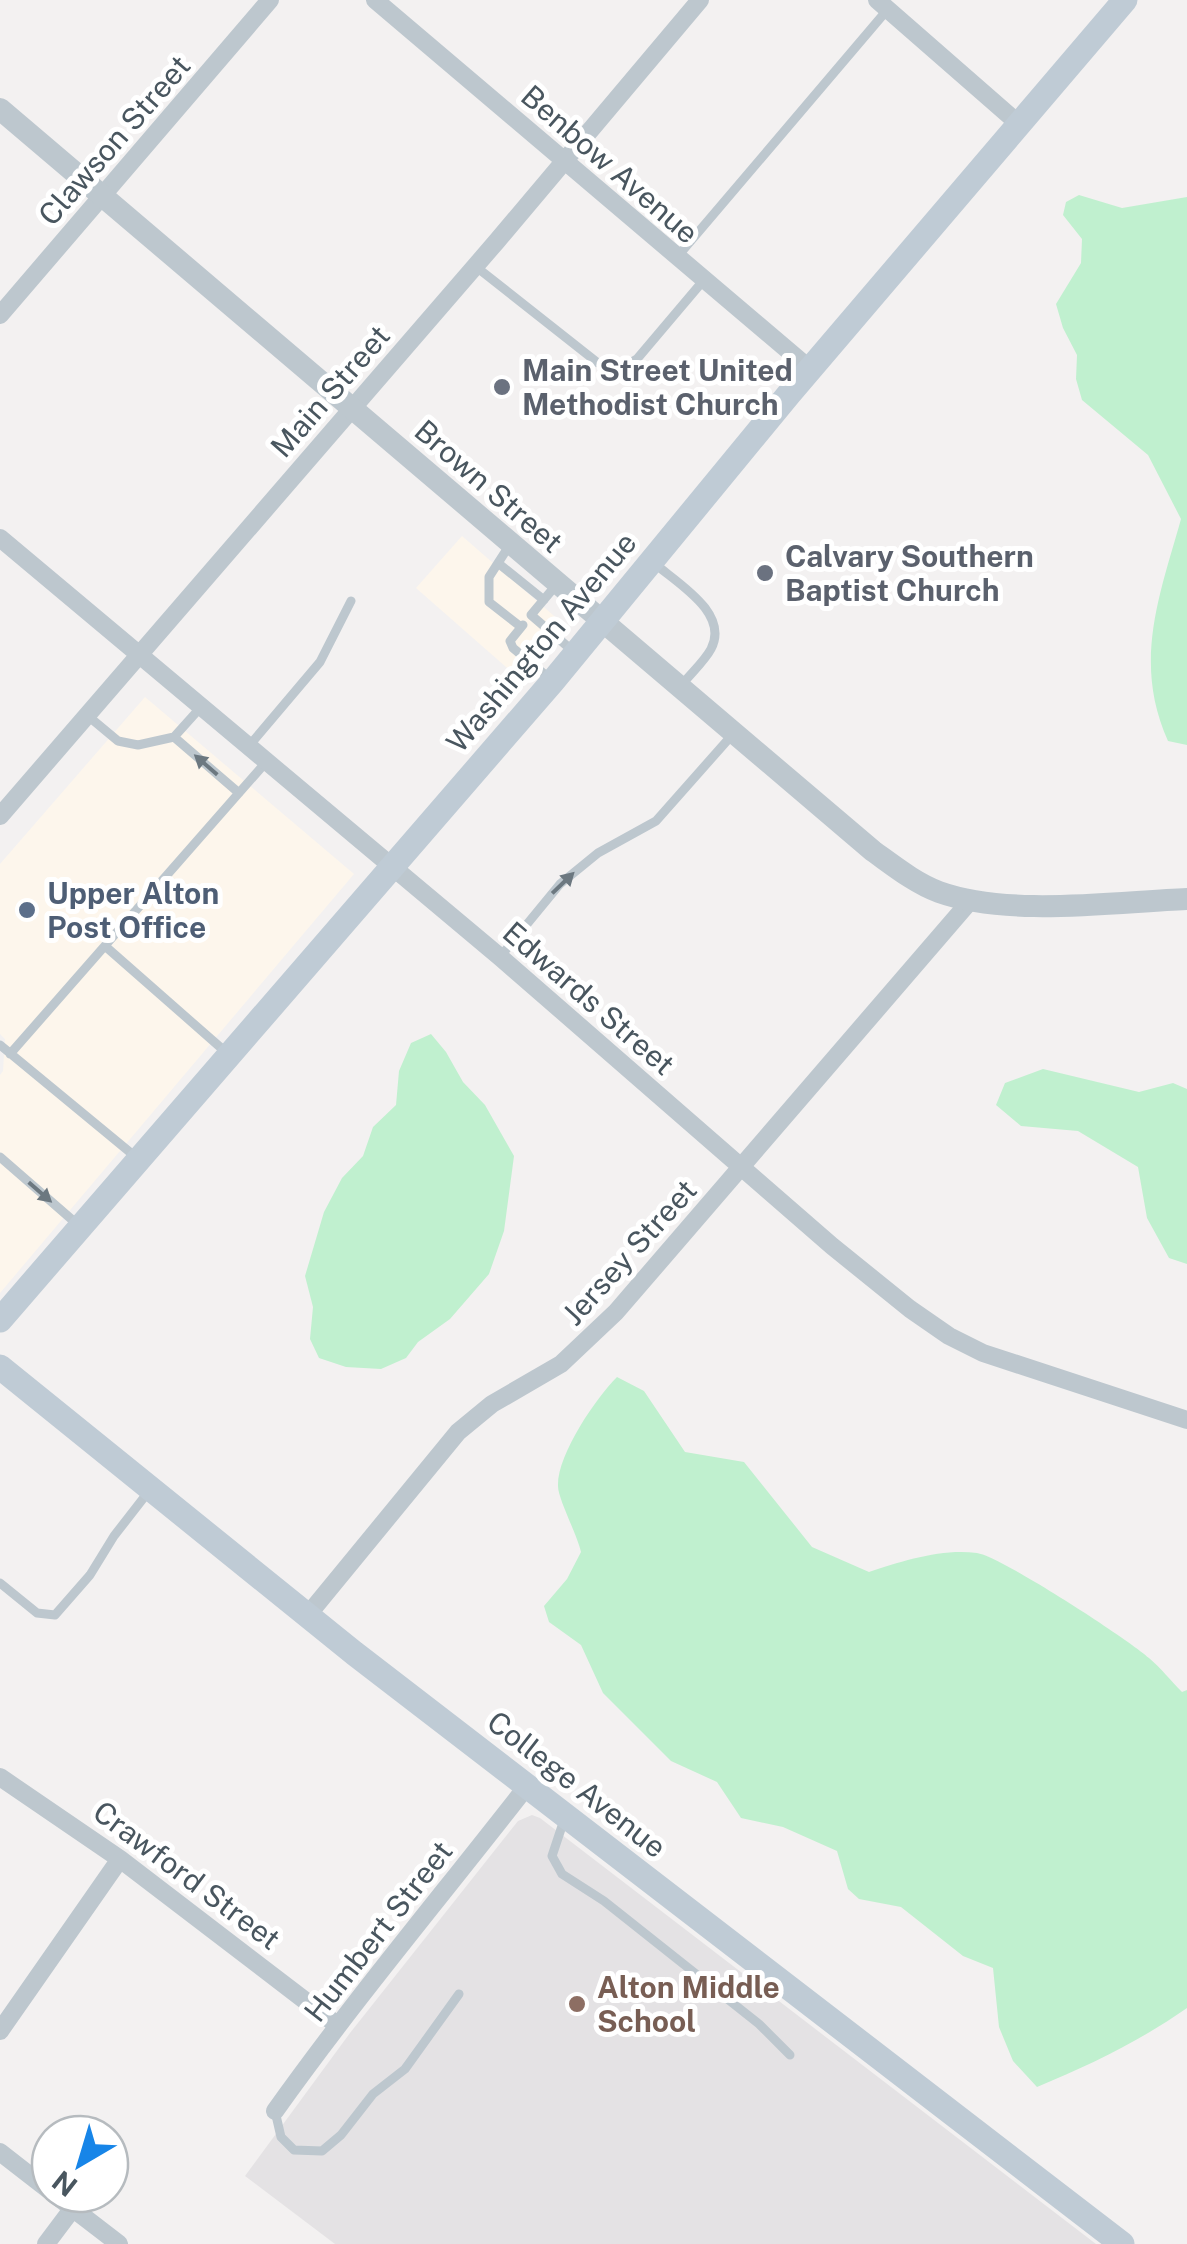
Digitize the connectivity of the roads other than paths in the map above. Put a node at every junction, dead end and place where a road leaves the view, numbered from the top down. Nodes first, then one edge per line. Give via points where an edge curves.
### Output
1 (270, 0) edge
2 (375, 0) edge
3 (700, 0) edge
4 (1125, 0) edge
5 (883, 4) edge
6 (0, 109) edge
7 (1019, 124) junction
8 (564, 161) junction
9 (102, 194) junction
10 (677, 258) junction
11 (476, 266) junction
12 (703, 281) junction
13 (0, 315) edge
14 (810, 370) junction
15 (352, 408) junction
16 (0, 538) edge
17 (504, 553) junction
18 (652, 562) junction
19 (550, 592) junction
20 (352, 601) dead end
21 (530, 615) junction
22 (602, 623) junction
23 (521, 627) junction
24 (576, 654) junction
25 (141, 655) junction
26 (553, 681) junction
27 (679, 688) junction
28 (202, 706) junction
29 (88, 716) junction
30 (733, 734) junction
31 (174, 737) junction
32 (249, 746) junction
33 (267, 760) junction
34 (239, 793) junction
35 (0, 816) edge
36 (392, 868) junction
37 (1187, 899) edge
38 (971, 900) junction
39 (105, 946) junction
40 (500, 957) junction
41 (0, 1045) edge
42 (10, 1054) junction
43 (230, 1056) junction
44 (0, 1157) edge
45 (139, 1160) junction
46 (742, 1167) junction
47 (81, 1227) junction
48 (0, 1320) edge
49 (0, 1367) edge
50 (1187, 1420) edge
51 (150, 1490) junction
52 (0, 1584) edge
53 (307, 1616) junction
54 (0, 1777) edge
55 (526, 1786) junction
56 (565, 1818) junction
57 (120, 1859) junction
58 (459, 1994) dead end
59 (337, 2025) junction
60 (0, 2032) edge
61 (790, 2056) dead end
62 (274, 2111) joint
63 (0, 2152) edge
64 (30, 2175) edge
65 (68, 2214) edge
66 (81, 2214) edge
67 (46, 2244) edge
68 (119, 2244) edge
69 (1122, 2244) edge

1 - 9 street, Clawson Street
2 - 8 street, Benbow Avenue
3 - 8 street, Main Street
4 - 7 main road, Washington Avenue
5 - 7 street
5 - 10 lane
6 - 9 street, Brown Street
7 - 14 main road, Washington Avenue
8 - 10 street, Benbow Avenue
8 - 11 street, Main Street
9 - 13 street, Clawson Street
9 - 15 street, Brown Street
10 - 12 street, Benbow Avenue
11 - 12 lane via 598,363 620,369 637,359
11 - 15 street, Main Street
12 - 14 street, Benbow Avenue
14 - 18 main road, Washington Avenue
15 - 17 street, Brown Street
15 - 25 street, Main Street
16 - 25 street, Edwards Street
17 - 19 street, Brown Street
17 - 23 lane via 489,577 489,602
18 - 22 main road, Washington Avenue
18 - 27 lane via 705,606 714,622 710,651
19 - 21 lane
19 - 22 street, Brown Street
20 - 32 lane via 320,662
21 - 23 lane
21 - 24 lane
22 - 24 main road, Washington Avenue
22 - 27 street, Brown Street
23 - 26 lane via 512,648
24 - 26 main road, Washington Avenue
25 - 28 street, Edwards Street
25 - 29 street, Main Street
26 - 36 main road, Washington Avenue
27 - 30 street, Brown Street
28 - 31 lane
28 - 32 street, Edwards Street
29 - 31 lane via 118,741 138,745
29 - 35 street, Main Street
30 - 38 street, Brown Street via 911,878
40 -> 30 lane via 560,884 656,820
34 -> 31 lane
32 - 33 street, Edwards Street
33 - 34 lane
33 - 36 street, Edwards Street
34 - 39 lane
36 - 40 street, Edwards Street
36 - 43 main road, Washington Avenue
37 - 38 street, Brown Street via 1073,906
38 - 46 street, Jersey Street
39 - 42 lane
39 - 43 lane
40 - 46 street, Edwards Street
41 - 42 lane
42 - 45 lane
43 - 45 main road, Washington Avenue
44 -> 47 lane
45 - 47 main road, Washington Avenue
46 - 50 street, Edwards Street via 948,1336
46 - 53 street, Jersey Street via 584,1345 458,1432
47 - 48 main road, Washington Avenue
49 - 51 main road, College Avenue
51 - 52 lane via 55,1615 37,1613
51 - 53 main road, College Avenue
53 - 55 main road, College Avenue
54 - 57 street, Crawford Street
55 - 56 main road, College Avenue
55 - 59 street, Humbert Street
56 - 61 lane via 552,1856 562,1874 759,2024
56 - 69 main road, College Avenue
57 - 59 street, Crawford Street
57 - 60 street
58 - 62 lane via 405,2069 322,2150 294,2150 281,2137
59 - 62 street, Humbert Street
63 - 64 street
65 - 67 street
66 - 68 street

